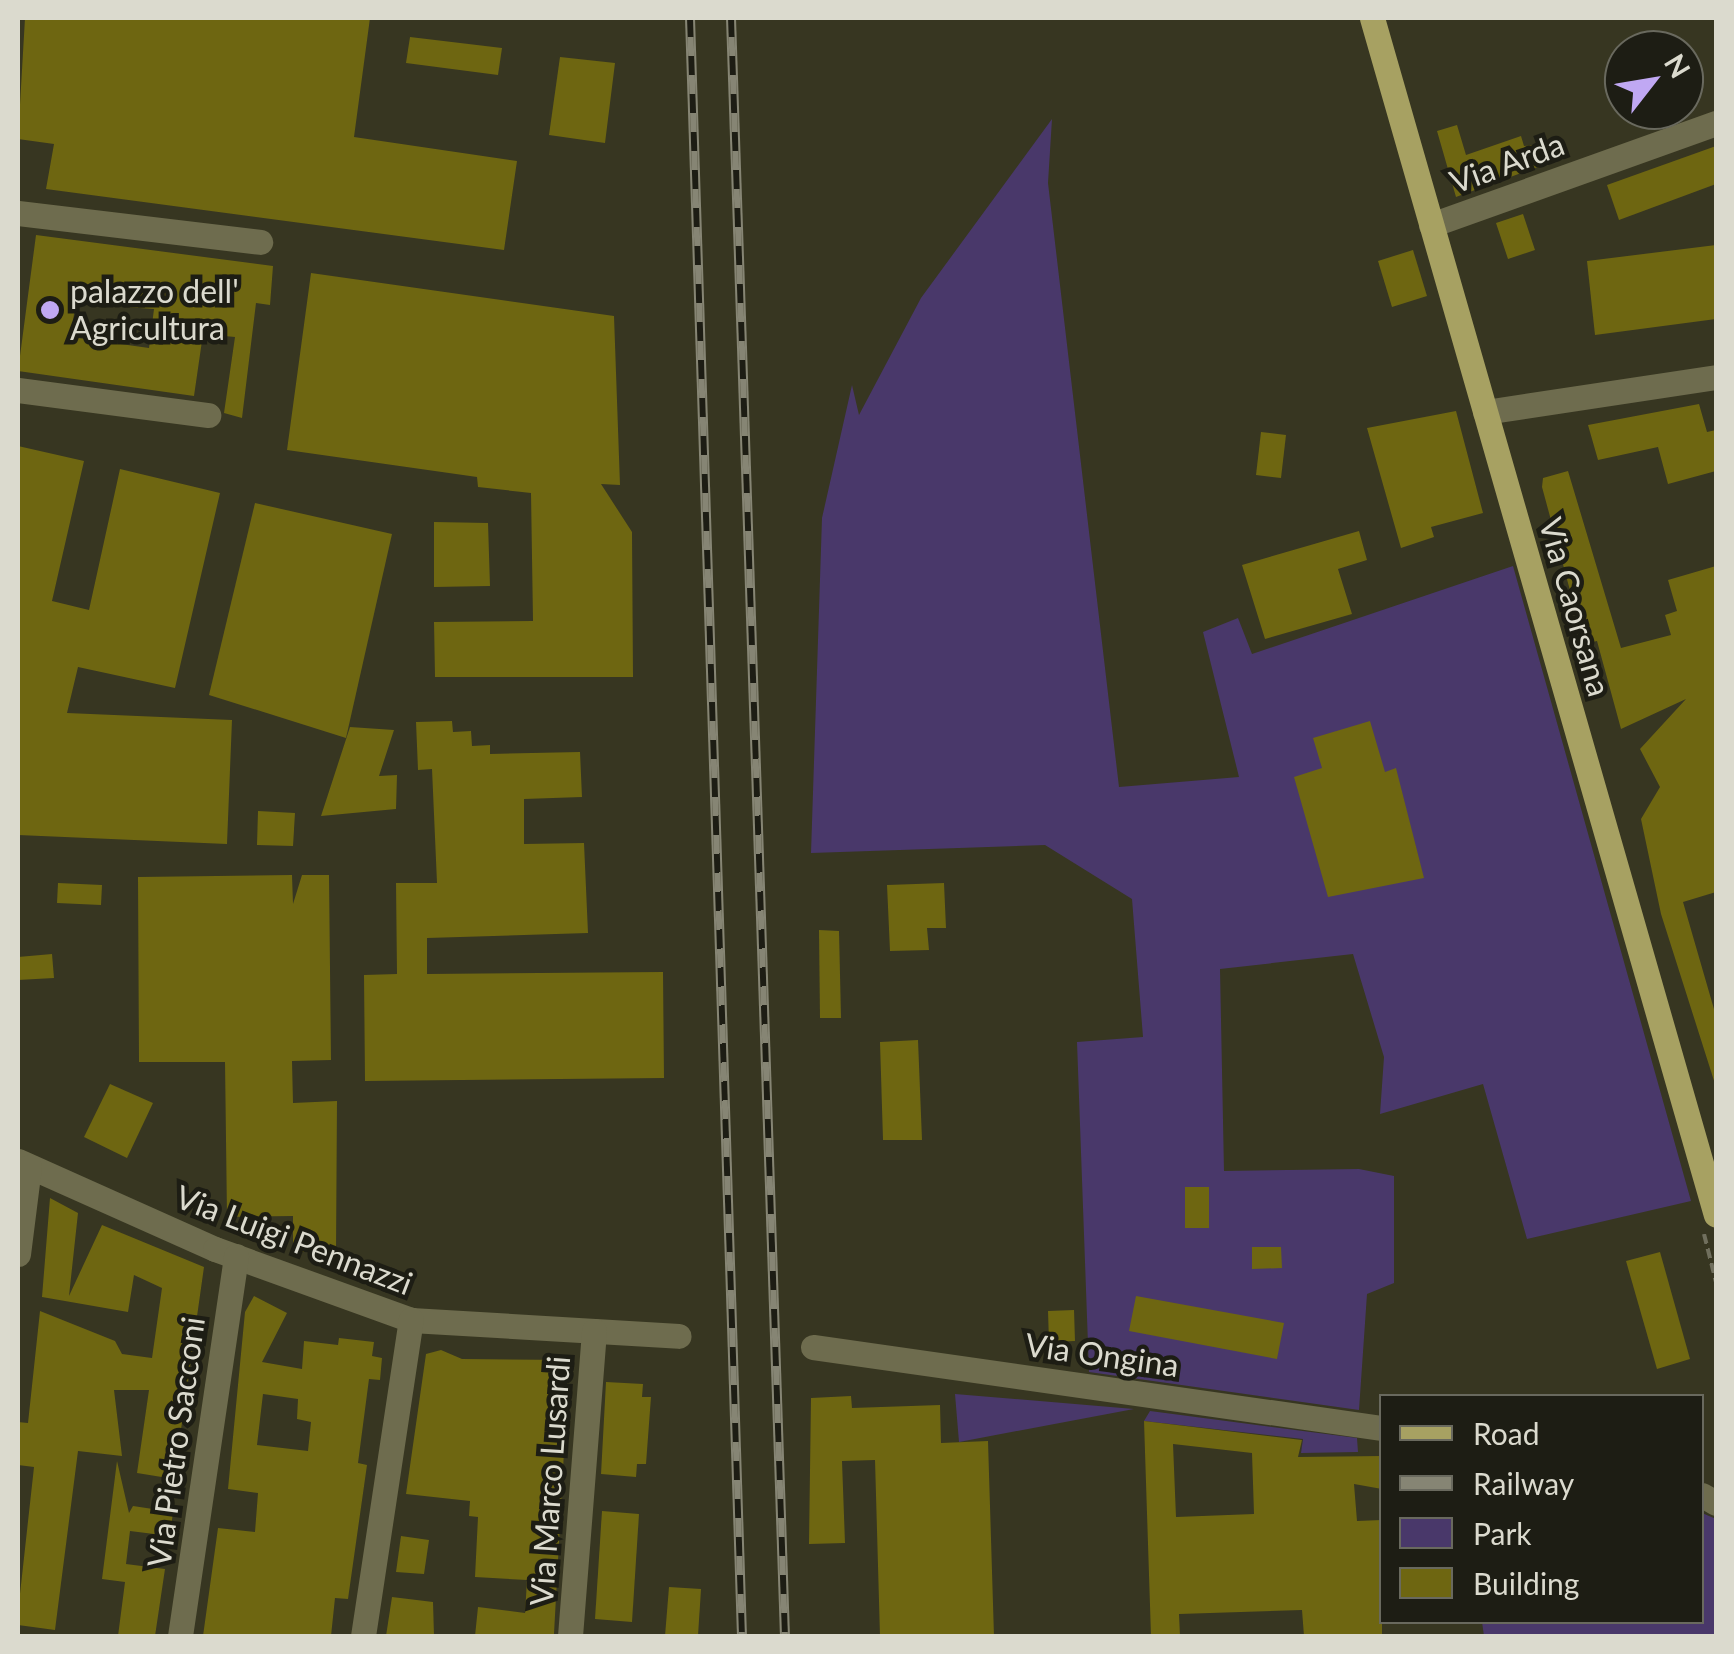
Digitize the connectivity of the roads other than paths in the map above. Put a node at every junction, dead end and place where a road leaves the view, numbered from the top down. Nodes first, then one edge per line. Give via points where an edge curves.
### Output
1 (1372, 18) edge
2 (1716, 123) edge
3 (18, 214) edge
4 (1432, 225) junction
5 (260, 242) dead end
6 (1716, 377) edge
7 (18, 390) edge
8 (1485, 412) junction
9 (208, 415) dead end
10 (24, 1164) edge
11 (1716, 1215) edge
12 (18, 1254) edge
13 (236, 1256) junction
14 (411, 1320) junction
15 (594, 1331) junction
16 (679, 1336) dead end
17 (813, 1348) dead end
18 (1379, 1428) edge
19 (180, 1636) edge
20 (362, 1636) edge
21 (570, 1636) edge

1 - 4 main road, Via Caorsana
2 - 4 street, Via Arda
3 - 5 street
4 - 8 main road, Via Caorsana
6 - 8 street
7 - 9 street
8 - 11 main road, Via Caorsana
10 - 12 street
10 - 13 street, Via Luigi Pennazzi
13 - 14 street, Via Luigi Pennazzi
13 - 19 street, Via Pietro Sacconi
14 - 15 street, Via Luigi Pennazzi
14 - 20 street
15 - 16 street, Via Luigi Pennazzi
15 - 21 street, Via Marco Lusardi
17 - 18 street, Via Ongina

